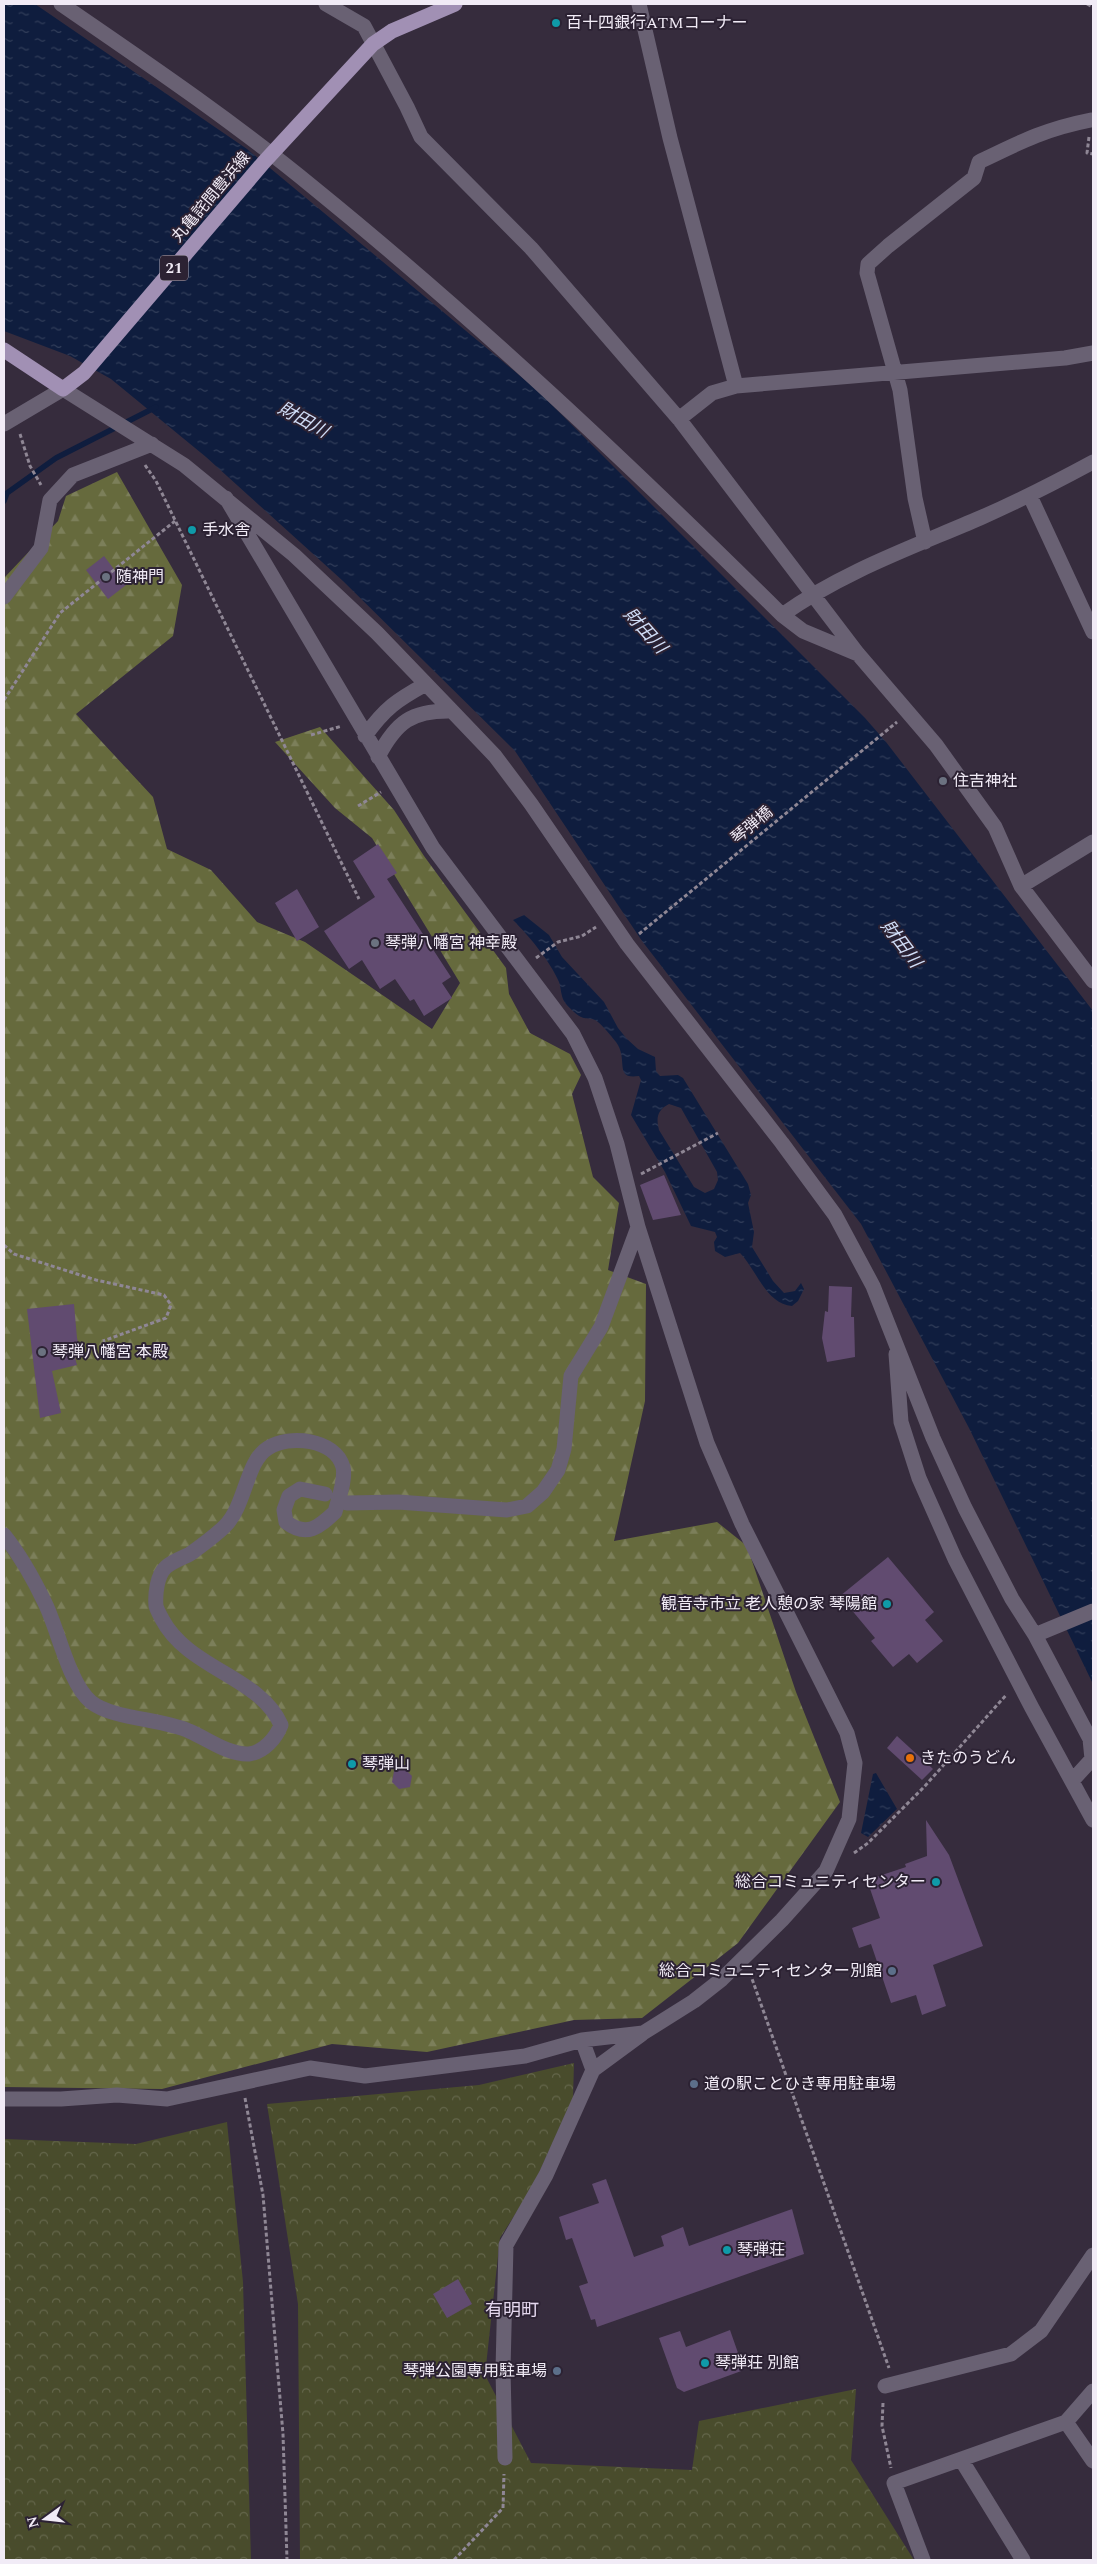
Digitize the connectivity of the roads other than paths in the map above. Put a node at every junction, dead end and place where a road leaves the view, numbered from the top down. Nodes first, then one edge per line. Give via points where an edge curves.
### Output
1 (60, 4) edge
2 (326, 4) edge
3 (455, 4) edge
4 (638, 4) edge
5 (373, 44) junction
6 (1091, 120) dead end
7 (267, 158) junction
8 (4, 350) edge
9 (1093, 353) edge
10 (894, 374) junction
11 (736, 386) junction
12 (63, 389) junction
13 (679, 419) junction
14 (10, 422) edge
15 (152, 444) junction
16 (1093, 462) edge
17 (1030, 496) junction
18 (226, 498) junction
19 (925, 542) junction
20 (813, 593) junction
21 (4, 597) edge
22 (782, 615) junction
23 (1093, 632) edge
24 (858, 654) junction
25 (426, 684) junction
26 (452, 711) junction
27 (365, 736) junction
28 (378, 757) junction
29 (1093, 842) edge
30 (1021, 886) junction
31 (1093, 981) edge
32 (638, 1227) junction
33 (896, 1341) junction
34 (325, 1494) dead end
35 (347, 1503) dead end
36 (4, 1535) edge
37 (1093, 1611) edge
38 (1035, 1635) junction
39 (1072, 1781) junction
40 (1093, 1820) edge
41 (643, 2033) junction
42 (582, 2040) junction
43 (593, 2070) junction
44 (4, 2099) edge
45 (1093, 2256) edge
46 (885, 2386) road end
47 (1093, 2391) edge
48 (1066, 2422) junction
49 (505, 2458) road end
50 (962, 2461) junction
51 (1093, 2461) edge
52 (923, 2560) edge
53 (1023, 2560) edge

1 - 7 street via 153,67
2 - 5 street via 364,26
3 - 5 main road, 丸亀詫間豊浜線 / 21 via 408,23
4 - 11 street
5 - 7 main road, 丸亀詫間豊浜線 / 21
5 - 13 street via 421,137 531,248
6 - 10 street via 1034,135 979,162 974,178 868,264 867,273
7 - 12 main road, 丸亀詫間豊浜線 / 21 via 84,373
7 - 22 street via 313,187 493,340 655,490
8 - 12 main road
9 - 10 street
10 - 11 street
10 - 19 street via 900,390 915,498
11 - 13 street via 712,393
12 - 14 street
12 - 15 street
13 - 20 street
15 - 18 street
15 - 21 street via 73,475 50,500 41,548
16 - 17 street
17 - 19 street
17 - 23 street
18 - 25 street via 336,594
18 - 27 street
19 - 20 street
20 - 22 street
20 - 24 street
22 - 24 street via 803,631
24 - 30 street via 936,745 995,828
25 - 26 street
25 - 27 street via 394,702
26 - 28 street via 432,711 413,716 400,724
26 - 33 street via 495,756 609,918 835,1215 873,1286
27 - 28 street
28 - 32 street via 433,848 573,1034 595,1078
29 - 30 street
30 - 31 street
32 - 35 street via 601,1326 571,1376 564,1449 558,1470 543,1492 527,1506 507,1510 398,1502
32 - 41 street via 706,1443 742,1524 847,1733 855,1764 849,1819 826,1871 722,1979
33 - 38 street via 932,1438 965,1508 1012,1599
33 - 39 street via 901,1422 919,1478 955,1559
34 - 36 street via 300,1489 289,1496 284,1510 286,1522 296,1529 311,1530 336,1512 343,1468 335,1454 319,1444 286,1441 268,1448 256,1460 237,1511 225,1526 191,1553 165,1568 156,1588 156,1608 180,1644 258,1696 278,1716 281,1725 278,1734 261,1751 250,1754 235,1753 176,1726 92,1703 71,1670 46,1603
37 - 38 street
38 - 39 street via 1090,1739 1092,1759
39 - 40 street
41 - 42 street
41 - 43 street
42 - 43 street
42 - 44 street via 525,2056 365,2076 310,2068 167,2099 117,2095
43 - 49 street via 546,2175 506,2245
45 - 46 street via 1041,2331 1011,2354
47 - 48 street
48 - 50 street
48 - 51 street
50 - 52 street via 894,2483
50 - 53 street

